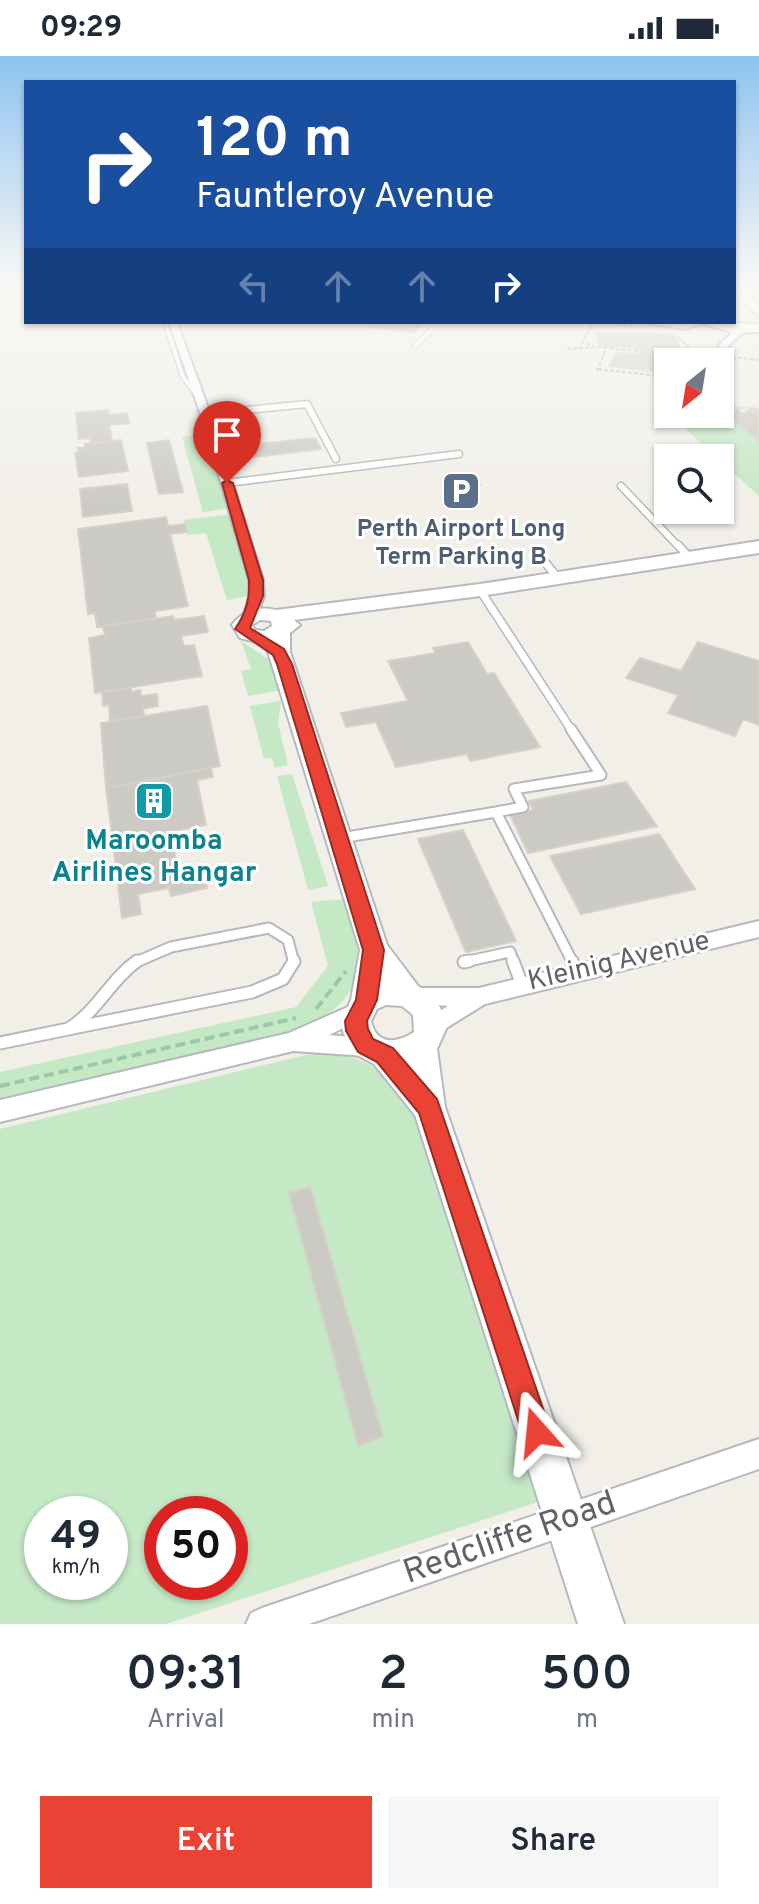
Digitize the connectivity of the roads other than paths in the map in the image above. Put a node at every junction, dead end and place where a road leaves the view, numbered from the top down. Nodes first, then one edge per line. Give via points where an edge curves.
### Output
1 (177, 358) edge
2 (186, 358) edge
3 (200, 399) junction
4 (205, 414) junction
5 (459, 454) dead end
6 (336, 459) dead end
7 (227, 483) junction
8 (624, 485) dead end
9 (759, 547) edge
10 (694, 557) junction
11 (543, 560) dead end
12 (558, 578) junction
13 (480, 590) junction
14 (257, 596) junction
15 (250, 617) joint
16 (275, 630) junction
17 (496, 812) junction
18 (341, 839) junction
19 (759, 929) edge
20 (374, 950) junction
21 (464, 962) dead end
22 (577, 971) junction
23 (522, 985) junction
24 (411, 995) junction
25 (479, 997) junction
26 (362, 1006) junction
27 (67, 1030) junction
28 (426, 1037) junction
29 (292, 1042) junction
30 (0, 1043) edge
31 (375, 1050) junction
32 (429, 1107) junction
33 (0, 1111) edge
34 (759, 1454) edge
35 (566, 1520) junction
36 (262, 1624) edge
37 (601, 1624) edge

1 - 3 lane
2 - 3 street
3 - 4 street
4 - 6 lane via 307,404
4 - 7 street
5 - 7 lane
7 - 14 street
8 - 10 lane
9 - 10 main road
10 - 12 main road
11 - 12 lane
12 - 13 main road
13 - 16 main road via 315,614
13 - 17 lane via 601,775 514,789 523,807
14 - 15 street
14 - 16 street
15 - 16 main road via 242,629
16 - 18 main road
17 - 18 lane
17 - 22 lane
18 - 20 main road
19 - 22 street, Kleinig Avenue
20 - 24 main road
20 - 26 main road
21 - 23 lane via 510,952
22 - 23 street, Kleinig Avenue
23 - 25 street, Kleinig Avenue
24 - 25 street, Kleinig Avenue
24 - 26 main road via 383,992
24 - 28 main road via 429,1014
25 - 28 street, Kleinig Avenue
26 - 29 street
26 - 31 main road via 357,1031
27 - 27 lane via 145,955 269,928 288,936 294,967 270,986
27 - 30 lane
28 - 31 main road via 404,1054
28 - 32 main road
29 - 31 street
29 - 33 street
31 - 32 main road
32 - 35 main road
34 - 35 street, Redcliffe Road
35 - 36 street, Redcliffe Road
35 - 37 main road

